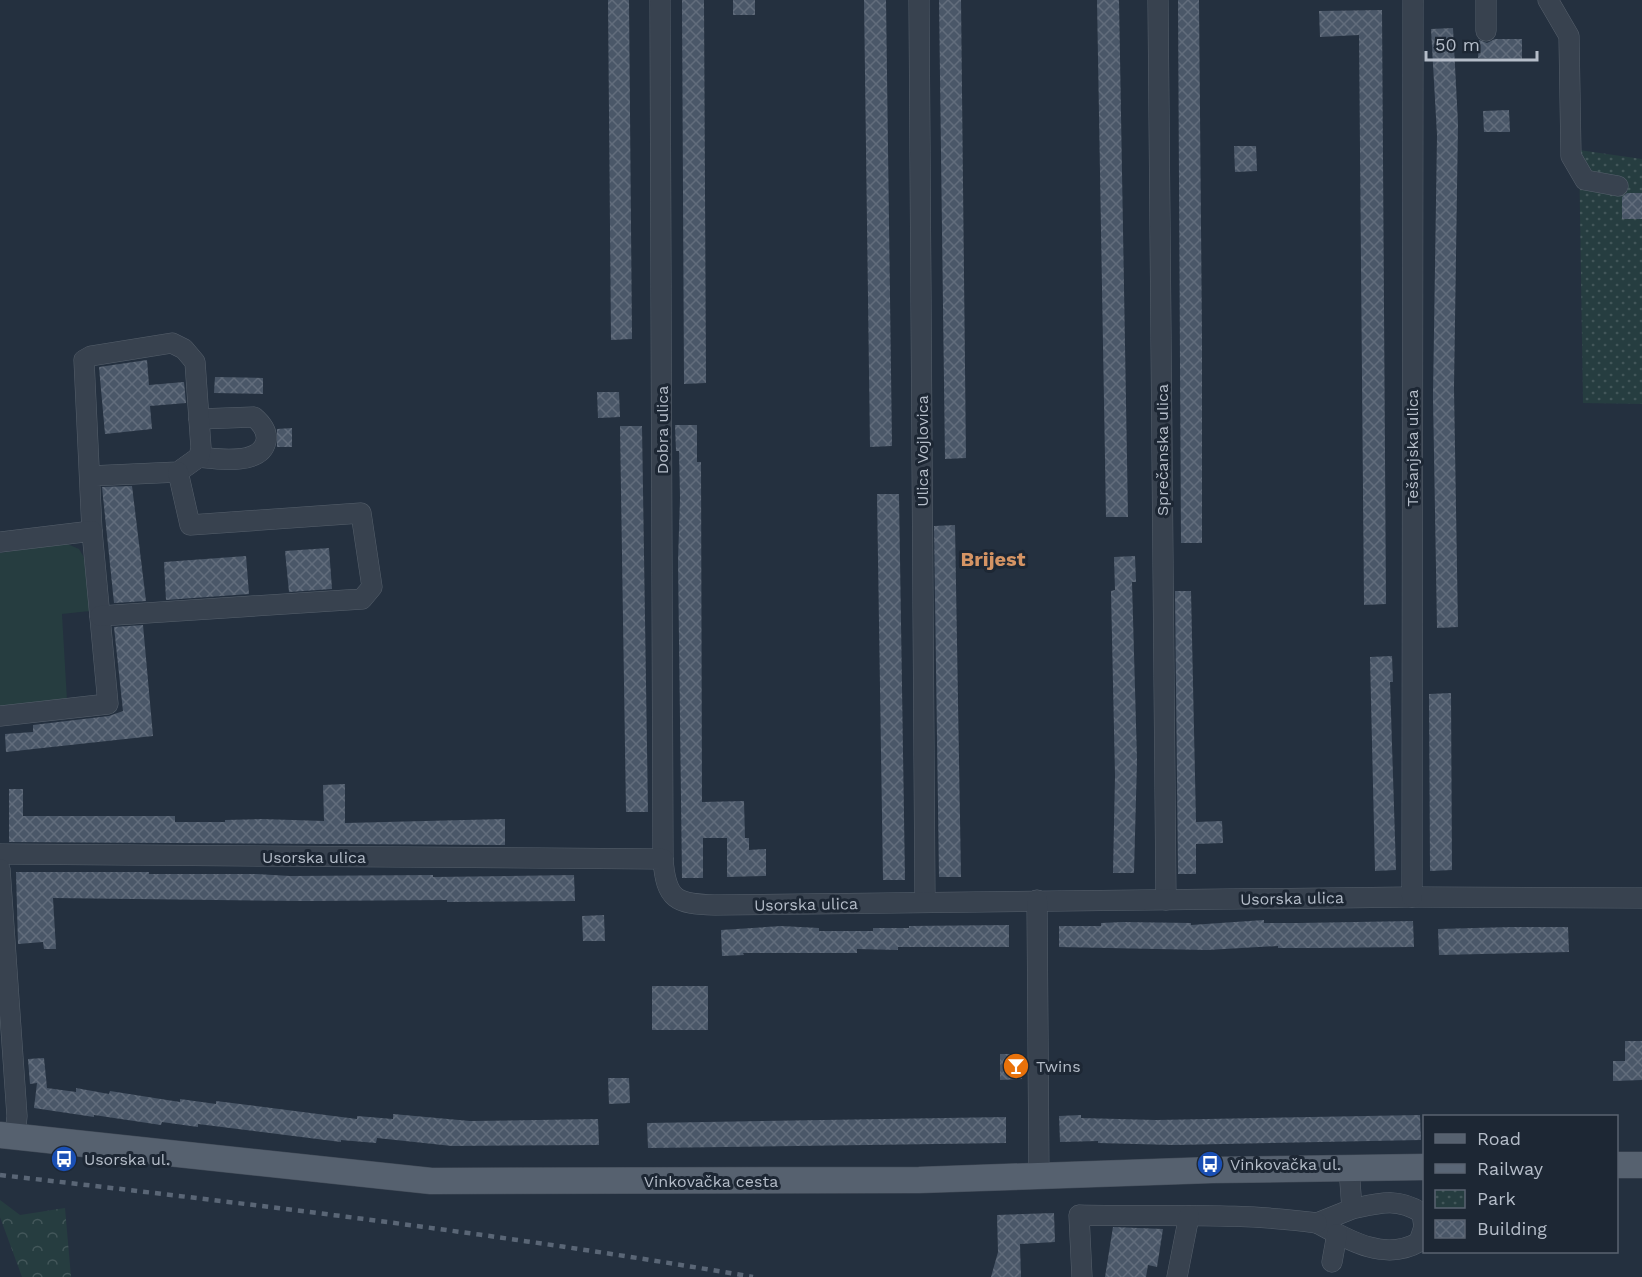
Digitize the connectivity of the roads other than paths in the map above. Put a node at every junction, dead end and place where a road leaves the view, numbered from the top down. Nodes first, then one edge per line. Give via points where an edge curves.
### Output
1 (660, 0) edge
2 (919, 0) edge
3 (1158, 0) edge
4 (1413, 0) edge
5 (1486, 0) edge
6 (1548, 0) edge
7 (1486, 31) dead end
8 (1618, 186) dead end
9 (199, 419) junction
10 (199, 458) junction
11 (178, 472) junction
12 (90, 476) junction
13 (92, 531) junction
14 (0, 542) edge
15 (100, 616) junction
16 (0, 716) edge
17 (0, 854) edge
18 (663, 859) junction
19 (0, 869) edge
20 (1412, 897) junction
21 (1642, 898) edge
22 (1037, 900) junction
23 (1166, 900) junction
24 (925, 902) junction
25 (7, 1136) edge
26 (1618, 1165) edge
27 (1642, 1166) edge
28 (1423, 1167) edge
29 (1349, 1168) junction
30 (1039, 1178) junction
31 (1352, 1209) junction
32 (1189, 1216) junction
33 (1423, 1220) edge
34 (1317, 1223) junction
35 (1423, 1230) edge
36 (1337, 1234) junction
37 (1332, 1262) dead end
38 (1082, 1277) edge
39 (1177, 1277) edge

1 - 18 street, Dobra ulica
2 - 24 street, Ulica Vojlovica
3 - 23 street, Sprečanska ulica
4 - 20 street, Tešanjska ulica
5 - 7 street
6 - 8 street via 1569,36 1572,156 1585,180
9 - 10 street
9 - 10 street via 254,417 266,434 261,451 253,457
9 - 12 street via 195,362 184,349 172,343 91,356 84,360
10 - 11 street
11 - 12 street
11 - 15 street via 190,525 361,513 372,586 362,599
12 - 13 street
13 - 14 street
13 - 15 street
15 - 16 street via 108,704
17 - 18 street, Usorska ulica
18 - 24 street, Usorska ulica via 664,882 669,890 675,898 692,904
19 - 25 street via 17,1116
20 - 21 street, Usorska ulica
20 - 23 street, Usorska ulica
22 - 23 street, Usorska ulica
22 - 24 street, Usorska ulica
22 - 30 street
25 - 30 main road, Vinkovačka cesta via 431,1181
26 - 27 main road
28 - 29 main road, Vinkovačka cesta
29 - 30 main road, Vinkovačka cesta
29 - 31 street
31 - 33 street via 1382,1203 1407,1204 1422,1213
31 - 34 street
32 - 34 street via 1275,1217
32 - 38 street via 1079,1215
32 - 39 street
34 - 36 street
35 - 36 street via 1419,1242 1407,1250 1382,1251
36 - 37 street

